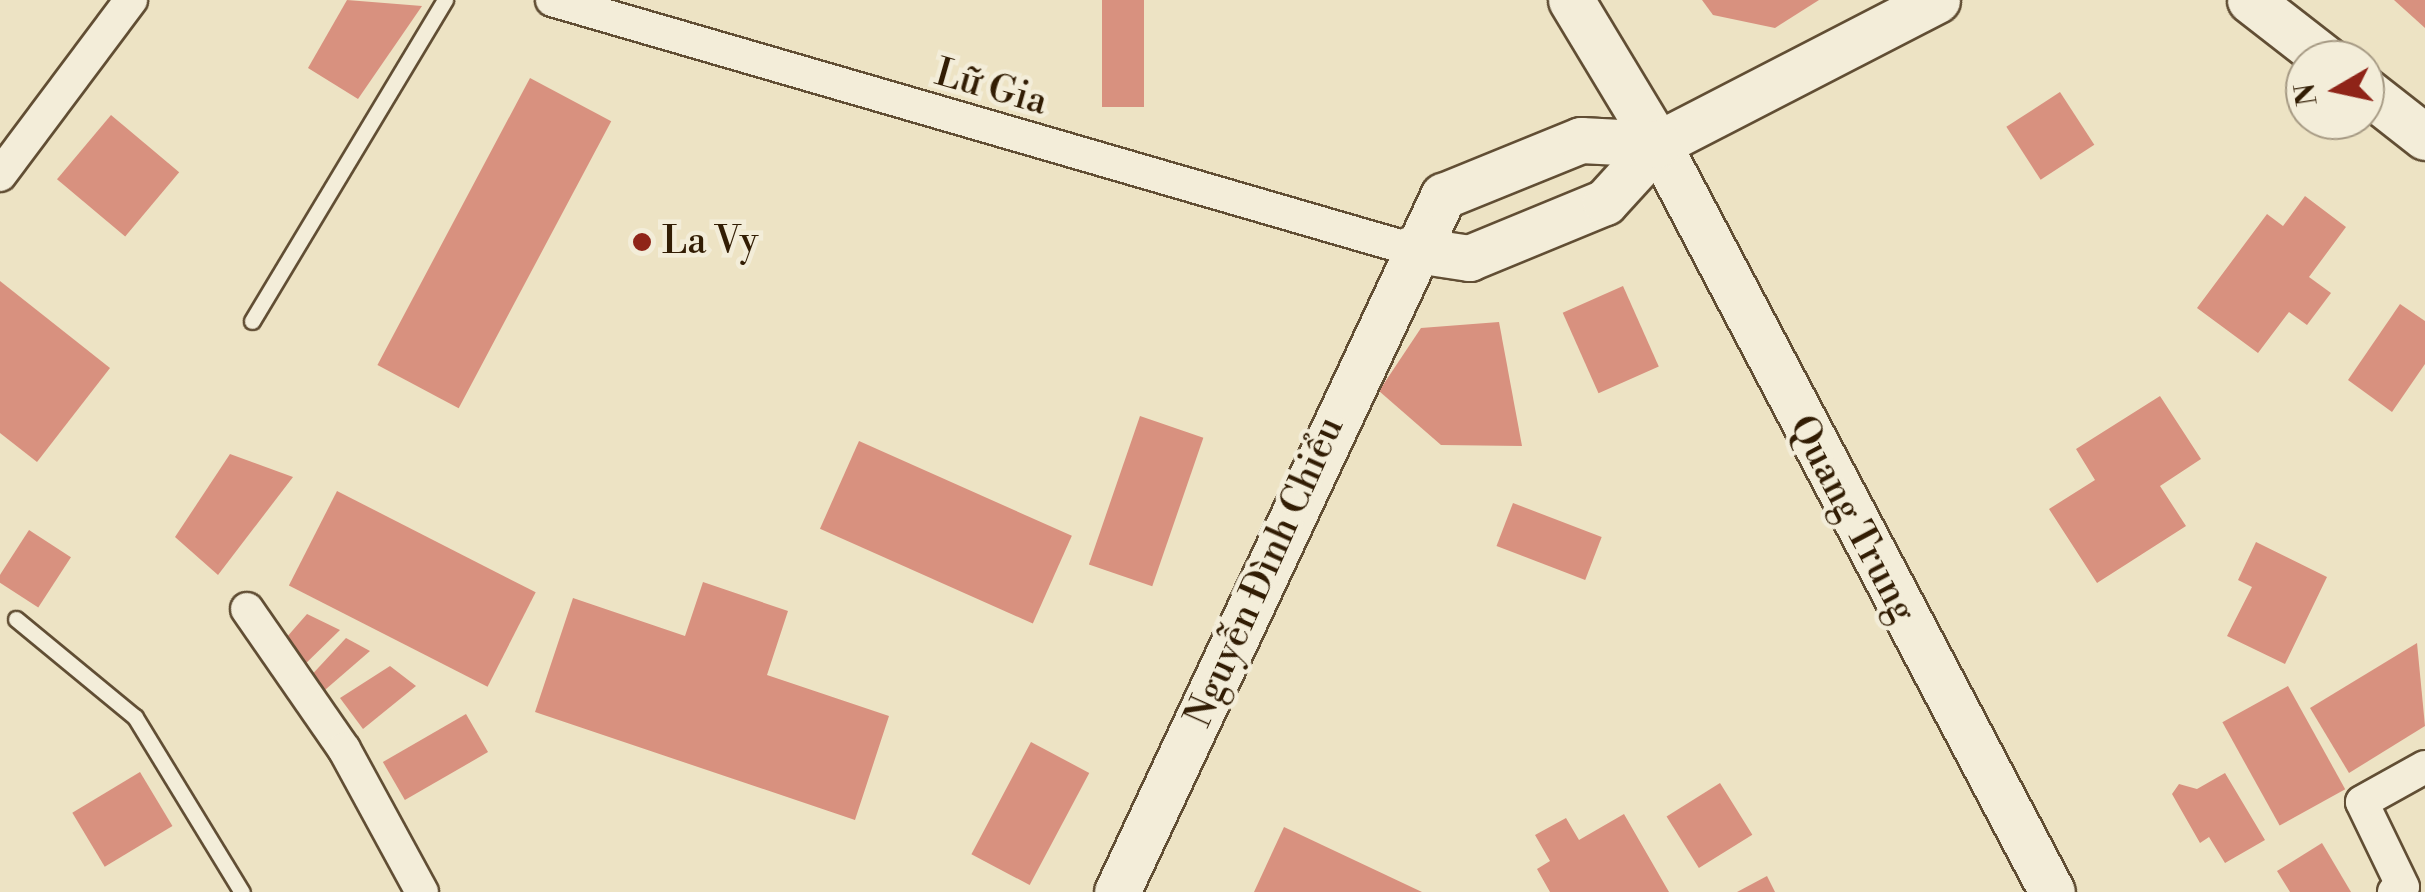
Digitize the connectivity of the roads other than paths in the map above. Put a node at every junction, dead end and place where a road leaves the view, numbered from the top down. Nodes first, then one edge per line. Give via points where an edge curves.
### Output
1 (131, 0) edge
2 (445, 0) edge
3 (552, 0) edge
4 (1571, 0) edge
5 (1937, 0) edge
6 (2250, 0) edge
7 (2301, 40) edge
8 (2385, 105) edge
9 (2425, 136) edge
10 (1658, 144) junction
11 (0, 176) edge
12 (1410, 249) junction
13 (252, 321) dead end
14 (248, 609) dead end
15 (16, 618) dead end
16 (2425, 767) edge
17 (242, 892) edge
18 (422, 892) edge
19 (1117, 892) edge
20 (2052, 892) edge
21 (2394, 892) edge

1 - 11 street
2 - 13 lane
3 - 12 street, Lữ Gia
4 - 10 main road, Quang Trung
5 - 10 main road
6 - 7 main road
8 - 9 main road
10 - 12 main road via 1605,202 1469,258
10 - 12 main road, Nguyễn Đình Chiểu via 1581,140 1443,196
10 - 20 main road, Quang Trung
12 - 19 main road, Nguyễn Đình Chiểu
14 - 18 street via 344,750
15 - 17 lane via 135,716
16 - 21 street via 2362,802 2404,887

